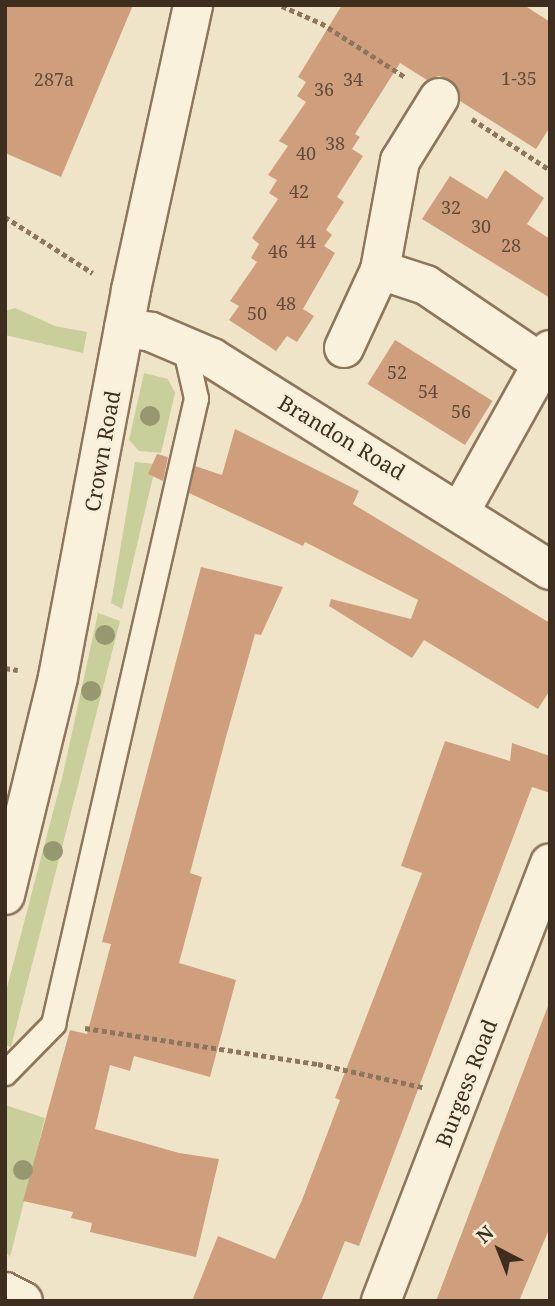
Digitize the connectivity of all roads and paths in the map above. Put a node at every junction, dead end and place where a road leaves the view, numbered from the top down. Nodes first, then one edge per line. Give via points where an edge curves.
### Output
1 (193, 5) edge
2 (439, 98) dead end
3 (5, 217) edge
4 (380, 270) junction
5 (131, 290) junction
6 (124, 328) junction
7 (184, 345) junction
8 (344, 348) dead end
9 (545, 357) edge
10 (461, 510) junction
11 (550, 570) edge
12 (550, 864) edge
13 (5, 895) edge
14 (54, 1024) junction
15 (5, 1073) edge
16 (462, 1096) junction
17 (5, 1292) edge
18 (23, 1301) edge
19 (380, 1301) edge

1 - 5 street, Crown Road
2 - 4 street via 400,161
3 - 5 path via 78,266
4 - 8 street
4 - 9 street via 426,285
5 - 6 street, Crown Road
6 - 7 street, Brandon Road
6 - 13 street, Crown Road via 58,677
7 - 10 street, Brandon Road
7 - 14 lane via 195,398
9 - 10 street
10 - 11 street, Brandon Road
12 - 16 street, Burgess Road
14 - 15 lane
14 - 16 path via 318,1063
16 - 19 street, Burgess Road
17 - 18 street

